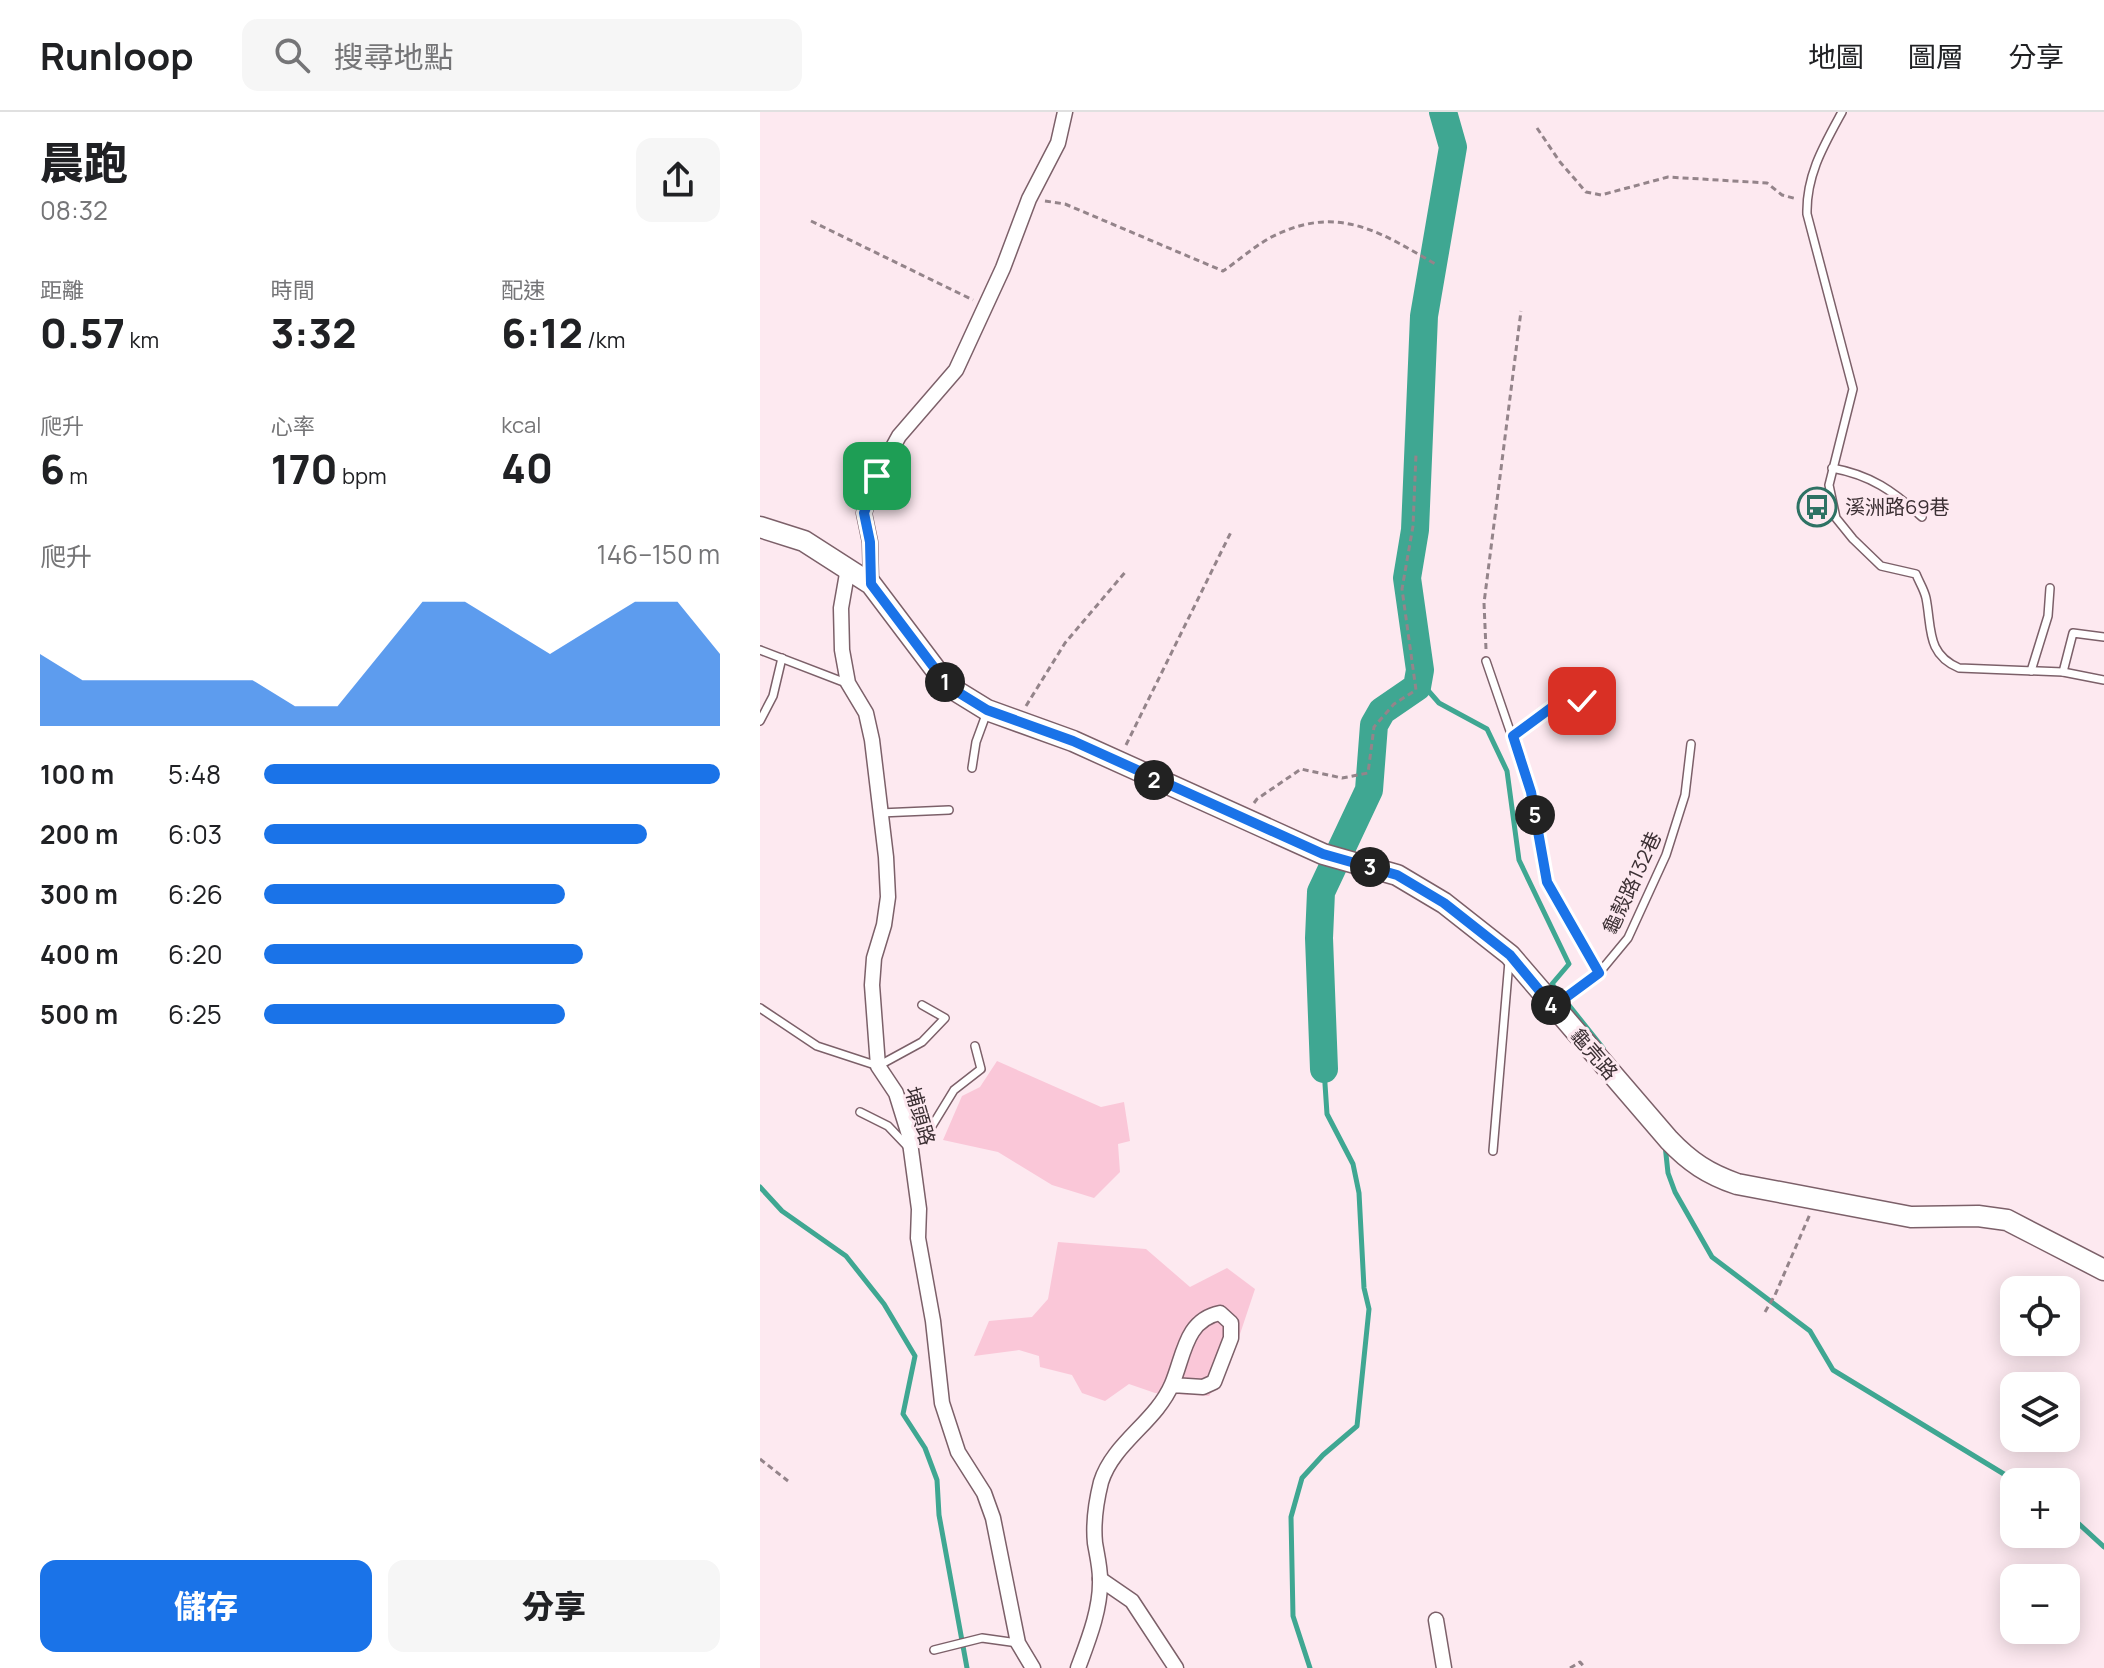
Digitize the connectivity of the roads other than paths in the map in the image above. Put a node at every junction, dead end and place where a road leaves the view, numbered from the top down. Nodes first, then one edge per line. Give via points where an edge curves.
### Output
1 (1065, 112) edge
2 (1842, 112) edge
3 (1832, 468) junction
4 (1922, 517) dead end
5 (760, 527) edge
6 (848, 568) junction
7 (871, 584) junction
8 (2050, 588) dead end
9 (2104, 637) edge
10 (760, 650) edge
11 (782, 658) junction
12 (1486, 661) road end
13 (2031, 671) junction
14 (2063, 672) junction
15 (2104, 680) edge
16 (848, 683) junction
17 (1582, 701) dead end
18 (987, 710) junction
19 (760, 721) edge
20 (1513, 736) junction
21 (1691, 744) dead end
22 (972, 768) dead end
23 (949, 810) dead end
24 (880, 813) junction
25 (1510, 955) junction
26 (1599, 973) junction
27 (922, 1005) dead end
28 (1553, 1007) junction
29 (760, 1008) edge
30 (975, 1046) dead end
31 (878, 1066) junction
32 (860, 1112) dead end
33 (910, 1142) junction
34 (1493, 1151) dead end
35 (2104, 1270) edge
36 (1172, 1385) junction
37 (1100, 1579) junction
38 (1436, 1620) dead end
39 (1018, 1643) junction
40 (934, 1650) dead end
41 (1033, 1668) edge
42 (1078, 1668) edge
43 (1176, 1668) edge
44 (1444, 1668) edge

1 - 7 street via 1058,143 956,370 899,436 877,476 864,513
2 - 3 lane via 1812,169 1807,202 1853,389
3 - 4 lane via 1859,473 1899,496
3 - 13 lane via 1829,485 1836,518 1881,566 1916,574 1926,595 1931,637 1944,661 1959,668
5 - 6 street, 龜壳路 via 804,541
6 - 7 street, 龜壳路
6 - 16 street, 埔頭路 via 841,608
7 - 18 street, 龜壳路 via 948,686
8 - 13 lane via 2048,616
9 - 14 lane via 2073,633
10 - 11 lane
11 - 16 lane
11 - 19 lane via 773,696
12 - 20 lane
13 - 14 lane
14 - 15 lane
16 - 24 street, 埔頭路 via 866,713
17 - 20 lane via 1559,702
18 - 22 lane
18 - 25 street, 龜壳路 via 1073,741 1323,854 1397,875 1444,903
20 - 26 lane via 1531,792 1547,882
21 - 26 lane, 龜殼路132巷 via 1685,795 1666,855 1628,938
23 - 24 lane
24 - 31 street, 埔頭路 via 888,897 872,985
25 - 28 street, 龜壳路
25 - 34 lane
26 - 28 lane, 龜殼路132巷
27 - 31 lane via 945,1018 922,1042
28 - 35 street, 龜壳路 via 1689,1162 1713,1176 1911,1217 2007,1220
29 - 31 lane via 817,1046
30 - 33 lane via 981,1069 954,1090 932,1126
31 - 33 street, 埔頭路 via 896,1093
32 - 33 lane
33 - 39 street, 埔頭路 via 942,1403 958,1452 993,1518
36 - 36 street via 1192,1331 1208,1315 1220,1313 1231,1323 1231,1338 1214,1382 1203,1387
36 - 37 street via 1108,1464 1095,1516
37 - 42 street
37 - 43 street via 1132,1601
38 - 44 street
39 - 40 lane via 982,1638
39 - 41 street, 埔頭路

